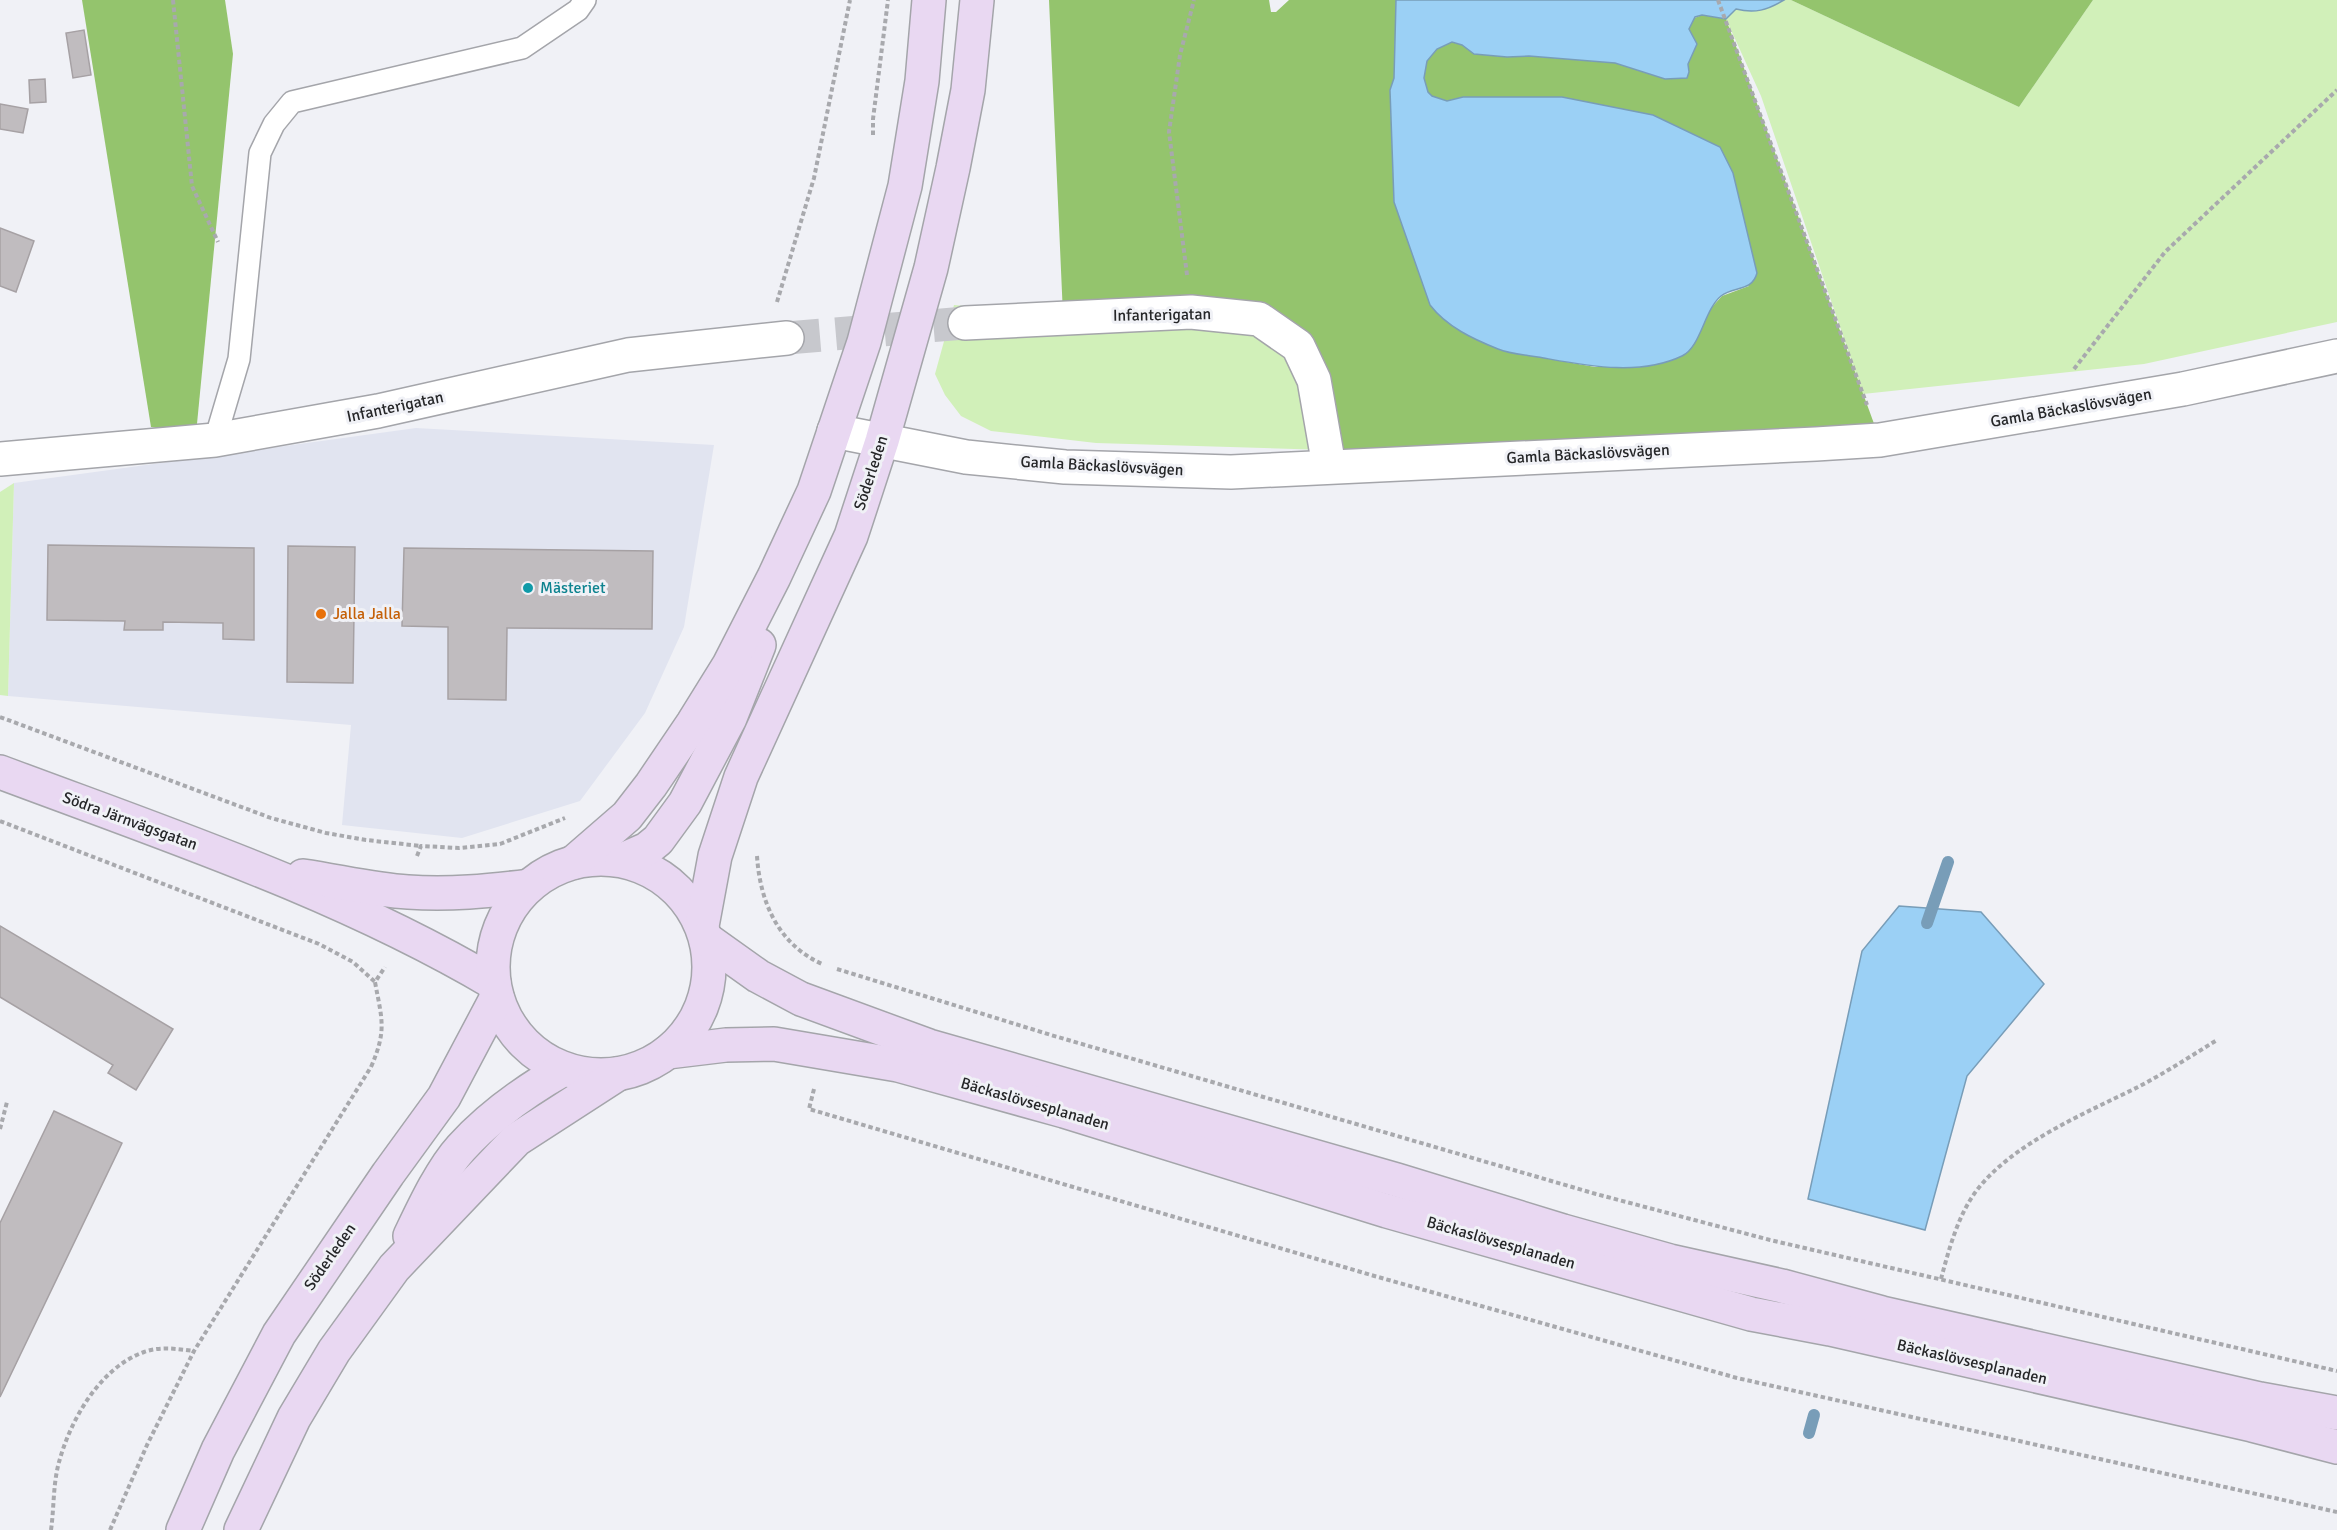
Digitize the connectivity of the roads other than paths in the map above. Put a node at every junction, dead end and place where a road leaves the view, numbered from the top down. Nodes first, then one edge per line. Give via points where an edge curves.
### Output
1 (585, 0) edge
2 (929, 0) edge
3 (977, 0) edge
4 (965, 323) tunnel mouth
5 (777, 339) tunnel mouth
6 (2337, 356) edge
7 (834, 431) junction
8 (215, 440) junction
9 (882, 441) junction
10 (0, 459) edge
11 (1329, 466) junction
12 (814, 491) junction
13 (0, 772) edge
14 (622, 860) junction
15 (573, 862) junction
16 (260, 869) junction
17 (529, 886) junction
18 (704, 932) junction
19 (495, 990) junction
20 (668, 1052) junction
21 (564, 1069) junction
22 (618, 1074) junction
23 (394, 1268) junction
24 (2337, 1413) edge
25 (2337, 1447) edge
26 (183, 1530) edge
27 (241, 1530) edge

1 - 8 lane via 578,10 522,48 291,102 274,124 260,153 239,359
2 - 7 street, Söderleden via 922,81 905,186 864,342
3 - 9 street, Söderleden via 968,90 953,168 931,268
4 - 11 street, Infanterigatan via 1191,312 1259,319 1298,346 1314,380
5 - 8 street, Infanterigatan via 627,355 378,411
6 - 11 street, Gamla Bäckaslövsvägen via 2183,389 1880,440
7 - 9 street, Gamla Bäckaslövsvägen
7 - 12 street, Söderleden
8 - 10 street, Infanterigatan
9 - 11 street, Gamla Bäckaslövsvägen via 966,457 1065,467 1231,472
9 - 18 street, Söderleden via 851,536 741,777 715,856
12 - 14 street, Söderleden via 730,718 685,803 658,840
12 - 15 street, Söderleden via 729,664 693,723 627,816
13 - 16 street, Södra Järnvägsgatan
14 - 15 street, Söderleden
14 - 18 street, Söderleden via 662,876 692,907
15 - 17 street, Söderleden via 550,871
16 - 17 street, Södra Järnvägsgatan via 406,892 445,894
16 - 19 street, Södra Järnvägsgatan via 452,958
17 - 19 street, Söderleden via 503,920 496,941
18 - 20 street, Söderleden via 710,964 705,997 686,1035
18 - 24 street, Bäckaslövsesplanaden via 758,976 801,999 929,1046 1670,1261 1882,1313
19 - 21 street, Söderleden via 507,1020 522,1041 542,1058
19 - 26 street, Söderleden via 444,1097 279,1334 218,1450
20 - 22 street, Söderleden via 645,1067
20 - 25 street, Bäckaslövsesplanaden via 774,1044 898,1065 1064,1111 1387,1211 1751,1314
21 - 22 street, Söderleden via 591,1075
21 - 23 street, Söderleden via 525,1091 459,1150 425,1204
22 - 23 street, Söderleden via 516,1140
23 - 27 street, Söderleden via 334,1351 294,1418

